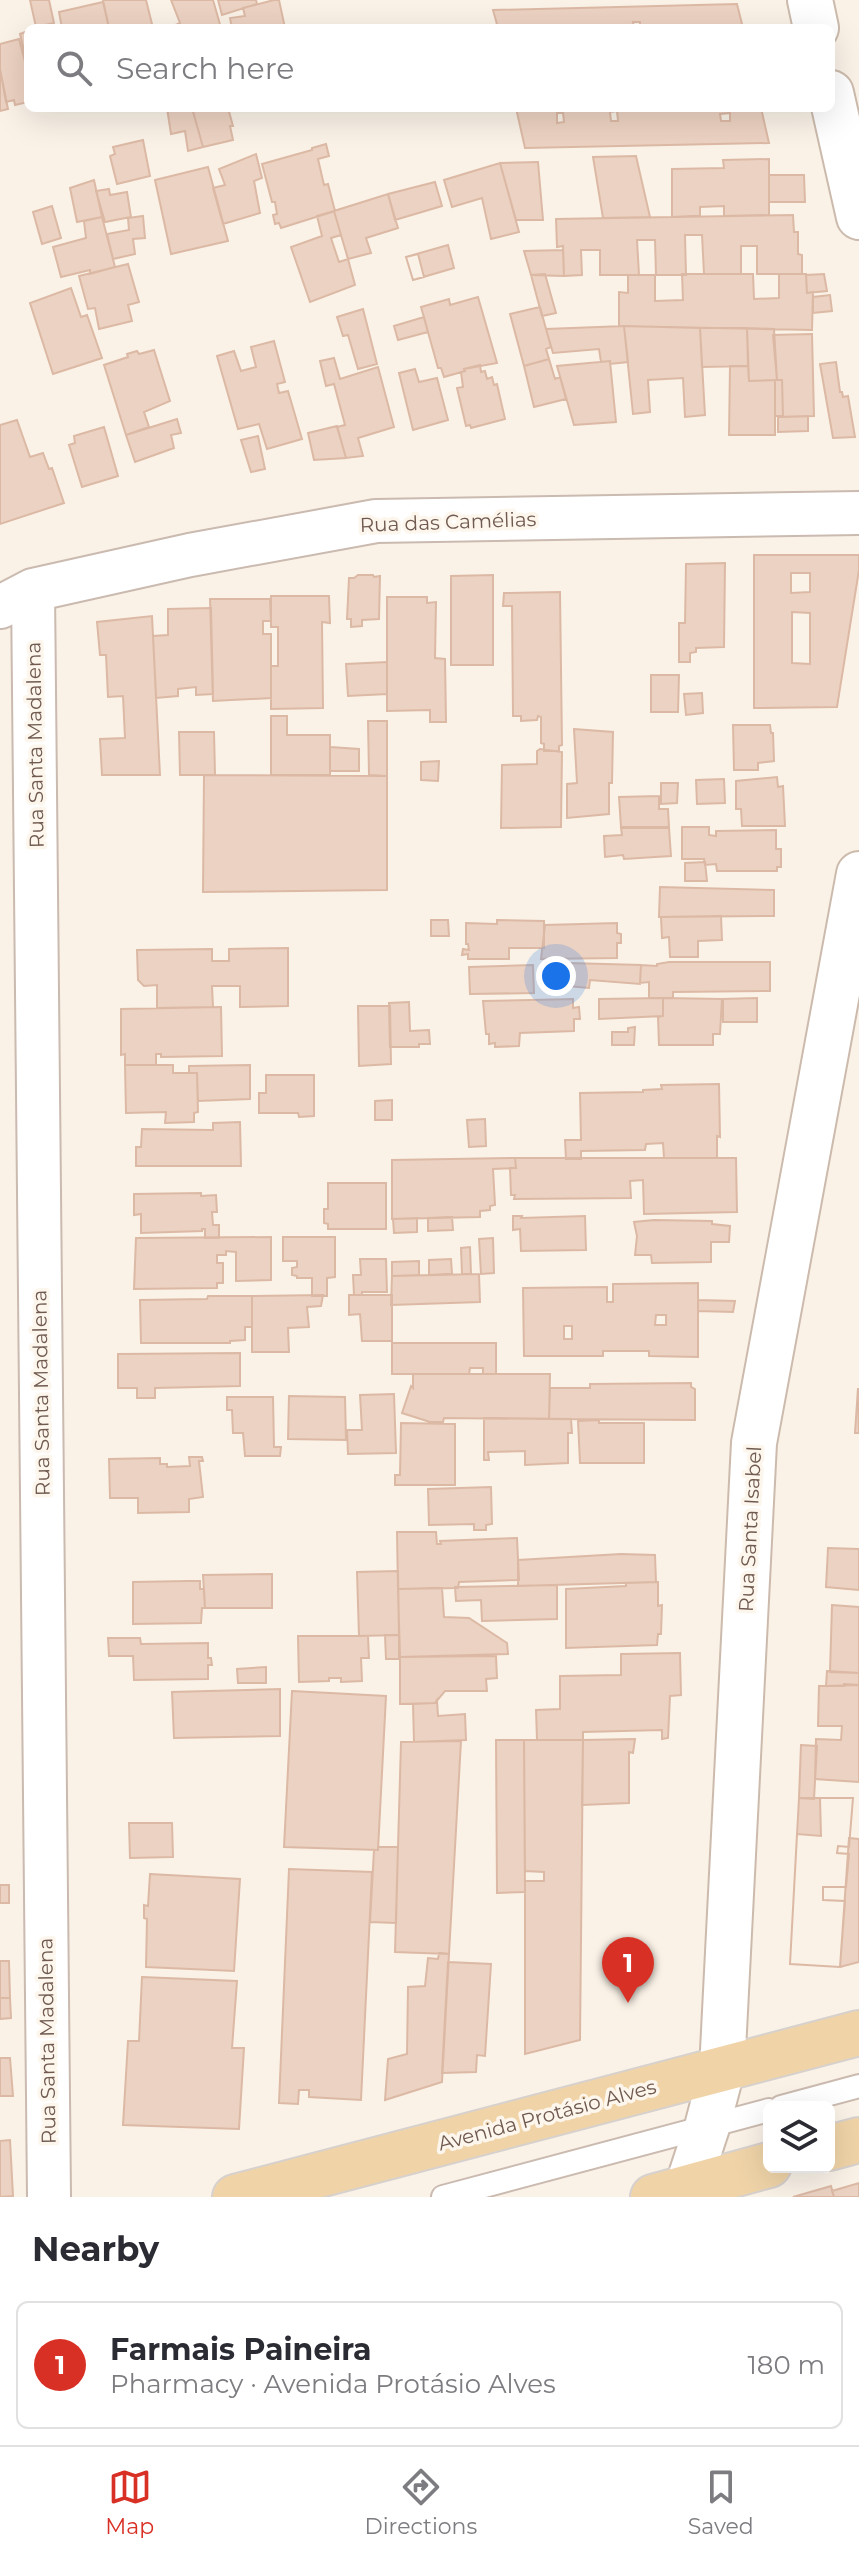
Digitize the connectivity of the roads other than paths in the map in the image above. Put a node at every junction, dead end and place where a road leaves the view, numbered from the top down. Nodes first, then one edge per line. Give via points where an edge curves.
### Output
1 (810, 0) edge
2 (815, 24) edge
3 (835, 111) edge
4 (859, 217) edge
5 (859, 513) edge
6 (17, 598) edge
7 (859, 874) edge
8 (859, 2033) edge
9 (722, 2070) junction
10 (859, 2086) edge
11 (803, 2101) edge
12 (763, 2112) edge
13 (707, 2127) junction
14 (859, 2140) edge
15 (835, 2146) edge
16 (763, 2167) edge
17 (674, 2194) edge
18 (49, 2197) edge
19 (235, 2197) edge
20 (443, 2197) edge

1 - 2 street
3 - 4 street
5 - 6 street, Rua das Camélias via 376,521 190,555
6 - 18 street, Rua Santa Madalena
7 - 9 street, Rua Santa Isabel via 754,1443
8 - 9 main road, Avenida Protásio Alves
9 - 13 street, Rua Santa Isabel
9 - 19 main road, Avenida Protásio Alves
10 - 11 lane
12 - 13 lane
13 - 17 street, Rua Santa Isabel
13 - 20 lane
14 - 15 main road
16 - 17 main road

